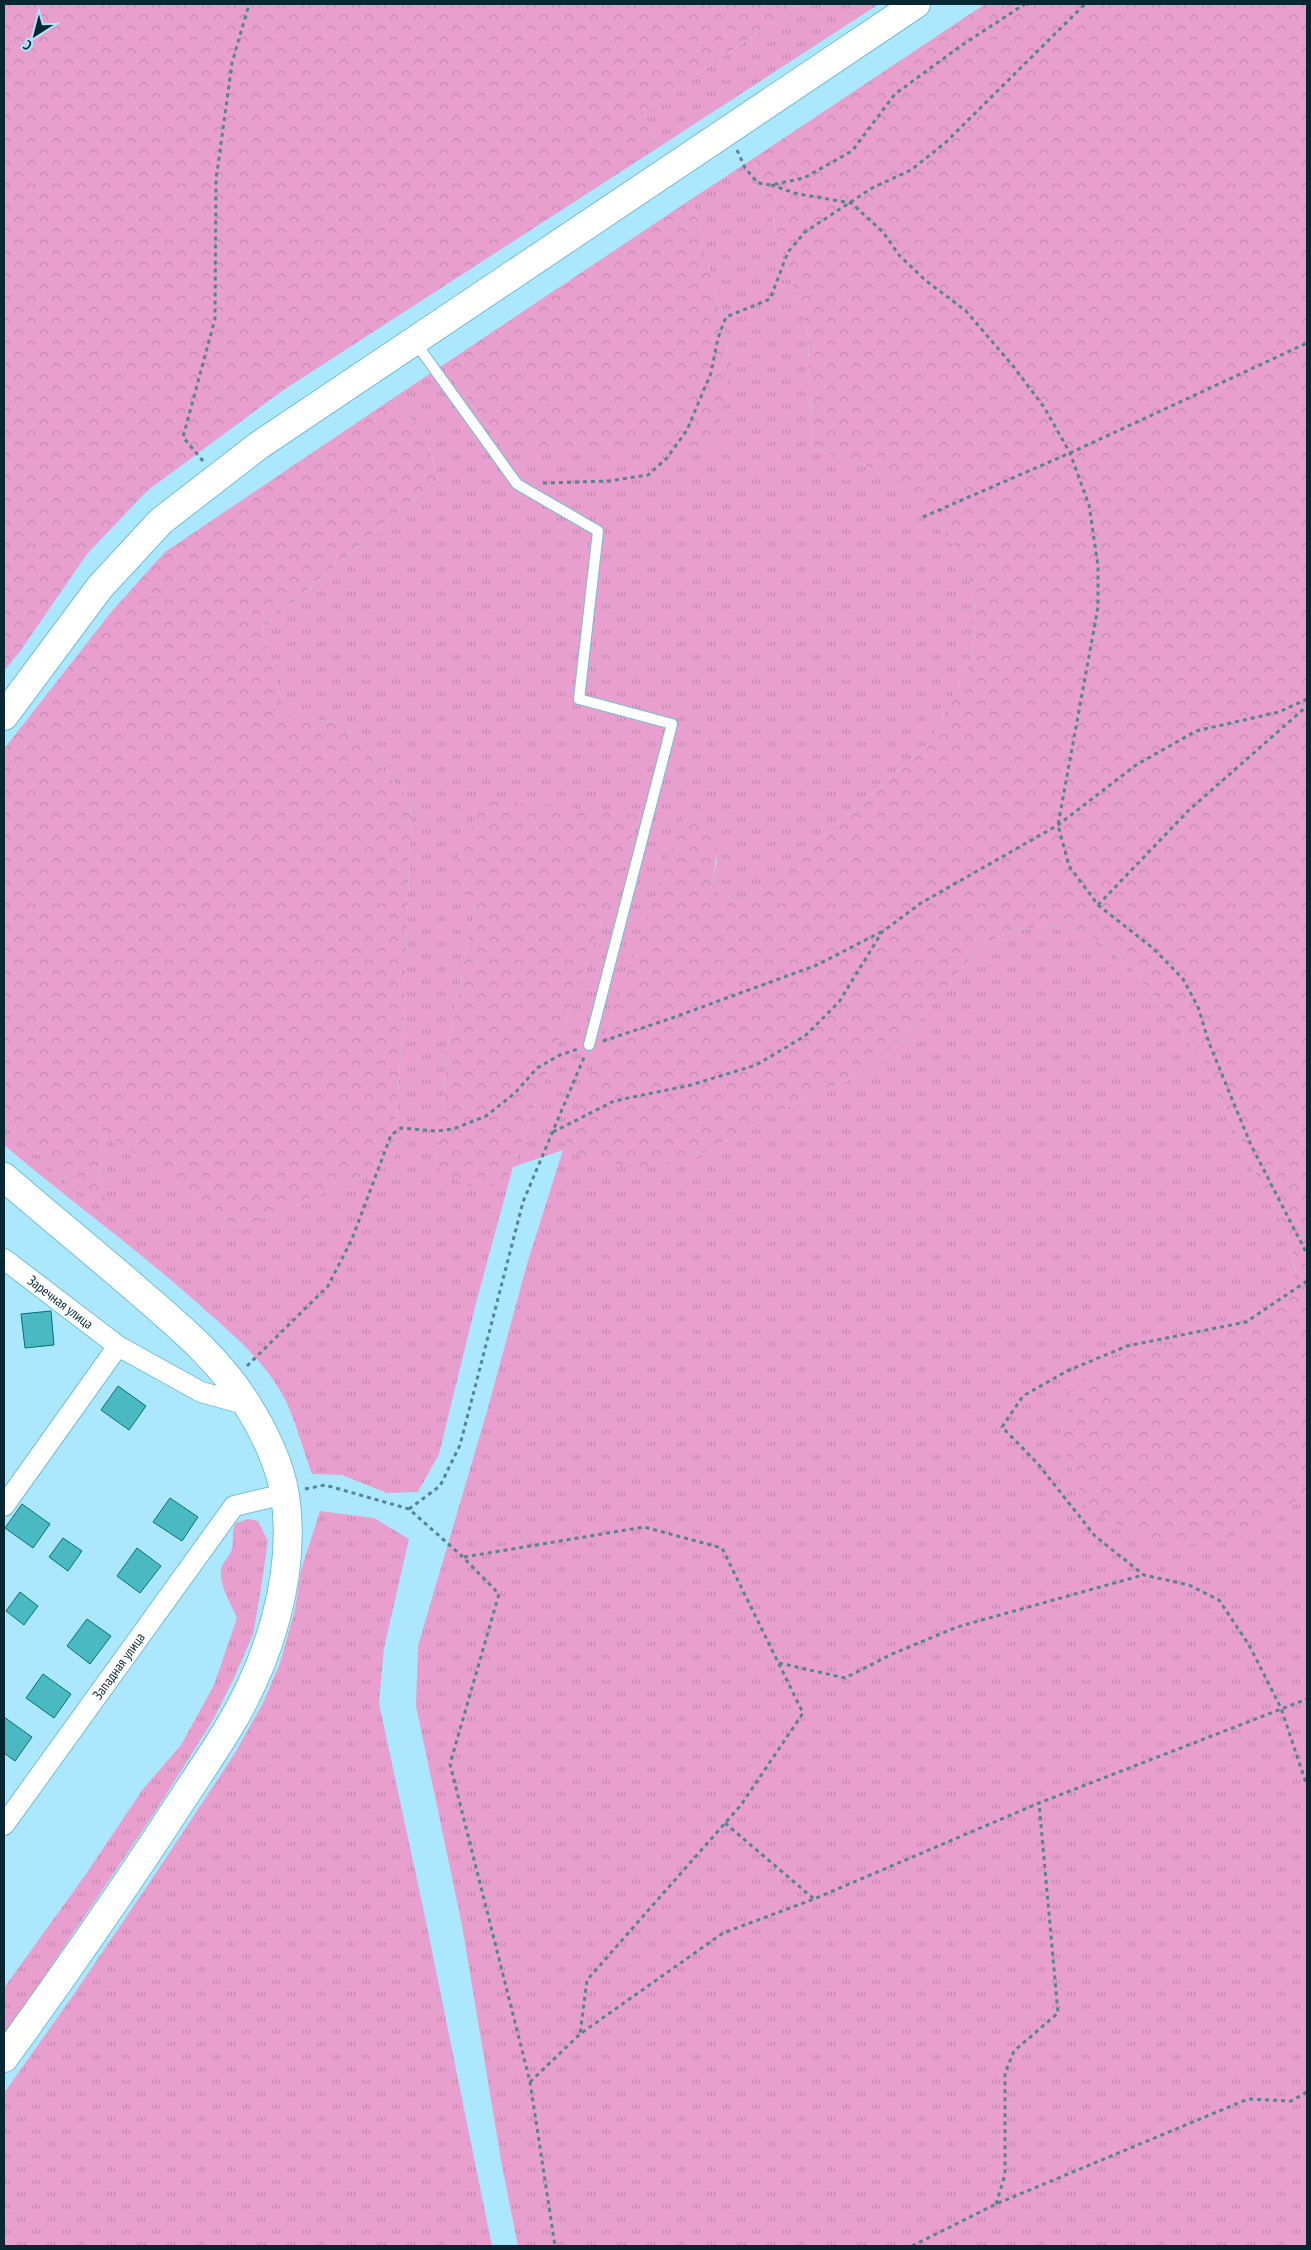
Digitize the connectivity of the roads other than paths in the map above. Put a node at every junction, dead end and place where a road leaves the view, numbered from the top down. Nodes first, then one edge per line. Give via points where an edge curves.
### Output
1 (916, 4) edge
2 (414, 341) junction
3 (4, 716) edge
4 (589, 1046) road end
5 (4, 1178) edge
6 (4, 1259) edge
7 (118, 1346) junction
8 (248, 1405) junction
9 (284, 1494) junction
10 (4, 1506) edge
11 (4, 1825) edge
12 (4, 2058) edge

1 - 2 main road
2 - 3 main road via 258,446 161,521 100,587
2 - 4 lane via 517,484 598,531 579,699 672,724
5 - 8 main road via 184,1330
6 - 7 street, Заречная улица
7 - 8 street, Заречная улица via 201,1392
7 - 10 street
8 - 9 main road via 271,1454
9 - 11 street, Западная улица via 234,1506
9 - 12 main road via 286,1554 280,1599 268,1646 248,1691 227,1731 101,1922

